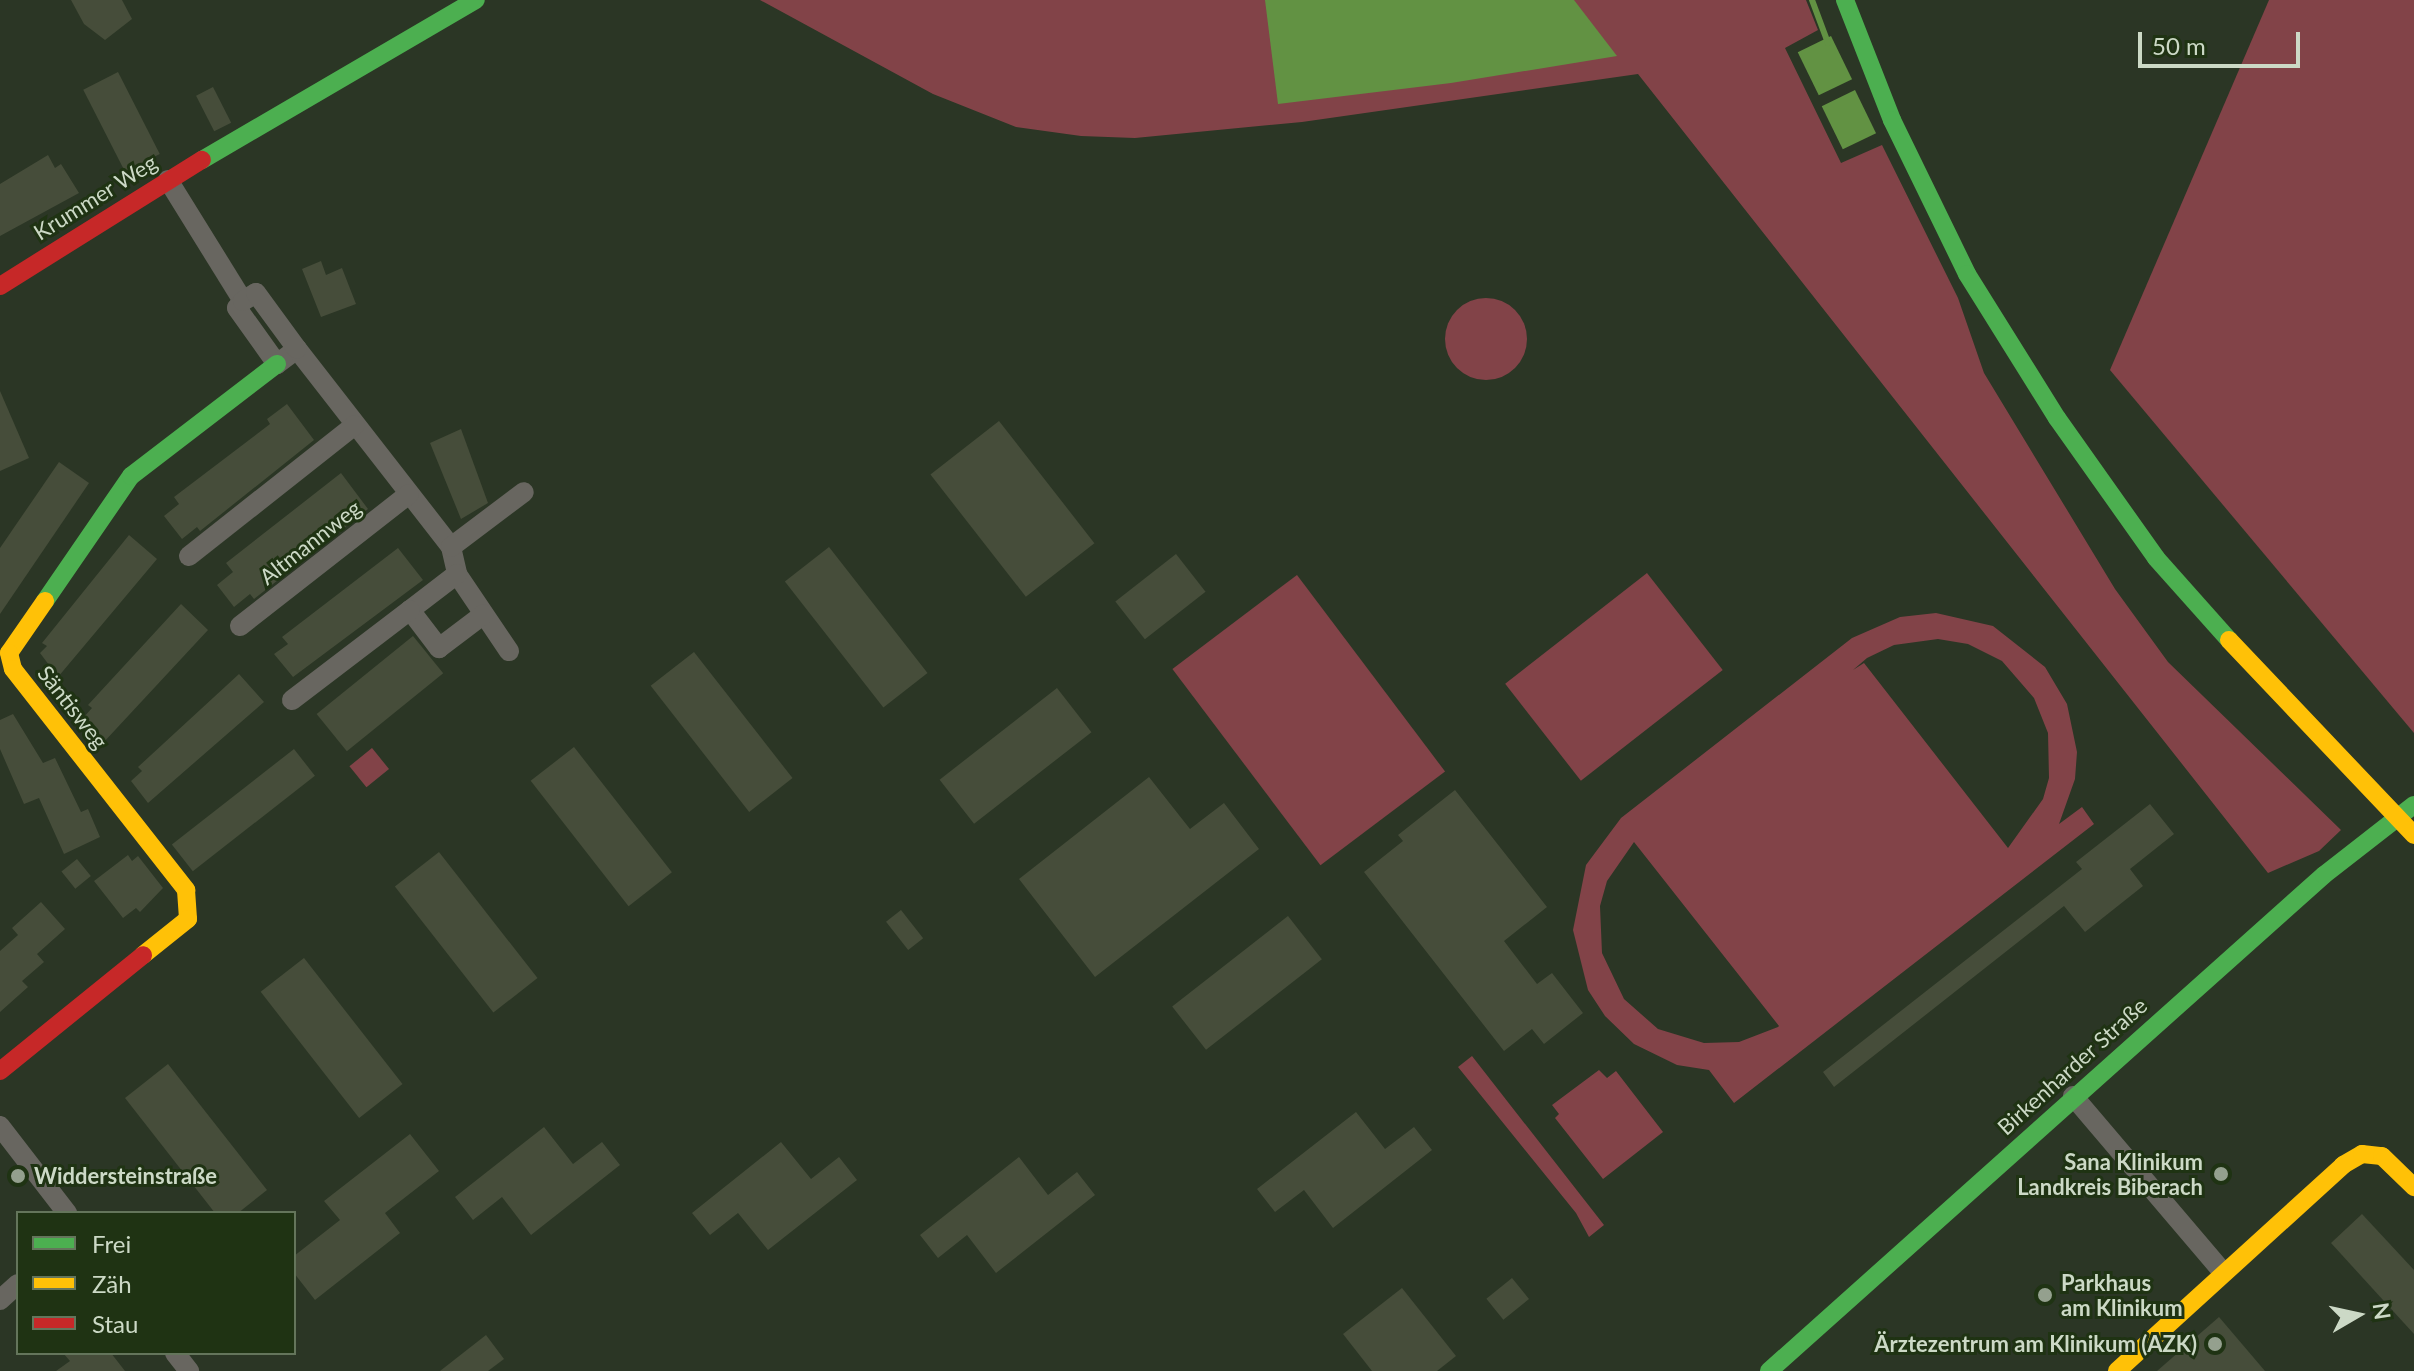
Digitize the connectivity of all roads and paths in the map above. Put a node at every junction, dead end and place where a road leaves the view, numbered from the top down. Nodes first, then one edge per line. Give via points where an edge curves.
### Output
1 (476, 0) edge
2 (1845, 0) edge
3 (168, 180) junction
4 (0, 286) edge
5 (243, 301) junction
6 (297, 349) junction
7 (277, 364) junction
8 (355, 425) junction
9 (524, 492) dead end
10 (409, 494) junction
11 (451, 547) junction
12 (189, 556) dead end
13 (457, 574) junction
14 (410, 610) junction
15 (484, 614) junction
16 (240, 626) dead end
17 (509, 651) dead end
18 (292, 700) dead end
19 (2414, 805) edge
20 (2414, 835) edge
21 (0, 1071) edge
22 (2073, 1096) junction
23 (0, 1126) edge
24 (2414, 1187) edge
25 (65, 1211) edge
26 (2223, 1272) junction
27 (16, 1286) edge
28 (0, 1300) edge
29 (177, 1355) edge
30 (189, 1371) edge
31 (1769, 1371) edge
32 (2117, 1371) edge

1 - 3 street, Krummer Weg
2 - 20 street via 1892,120 1967,274 2057,418 2156,558 2285,704
3 - 4 street, Krummer Weg
3 - 5 street
5 - 6 street via 256,293
5 - 7 street via 237,308
6 - 7 street
6 - 8 street
7 - 21 street, Säntisweg via 131,476 9,653 13,669 186,890 188,919
8 - 10 street
8 - 12 street
9 - 11 street
10 - 11 street
10 - 16 street, Altmannweg
11 - 13 street
13 - 14 street
13 - 15 street
14 - 15 street via 439,648
14 - 18 street
15 - 17 street
19 - 22 street, Birkenharder Straße
22 - 26 street
22 - 31 street, Birkenharder Straße
23 - 25 street
24 - 26 street via 2382,1156 2362,1154
26 - 32 street
27 - 28 street
29 - 30 street

